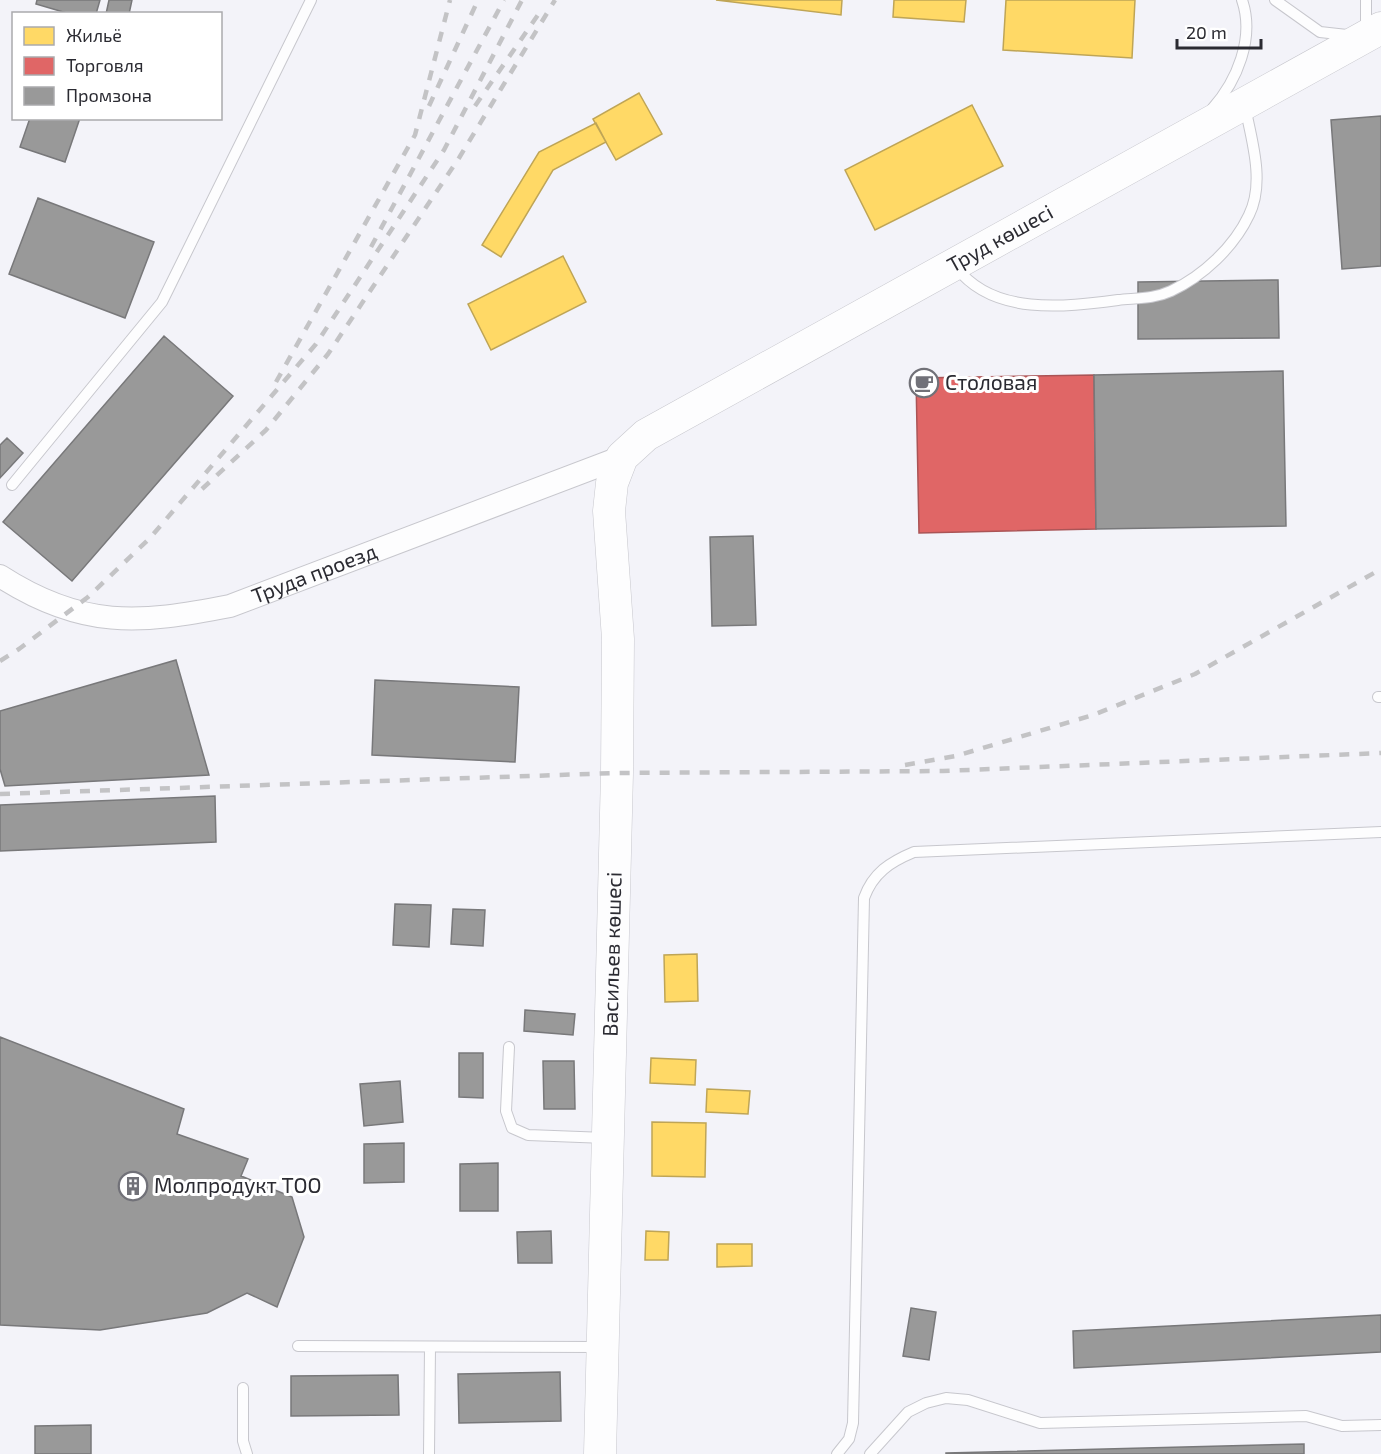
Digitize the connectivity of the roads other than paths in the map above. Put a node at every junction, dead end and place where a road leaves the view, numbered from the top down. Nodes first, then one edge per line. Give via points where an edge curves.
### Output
1 (311, 0) edge
2 (1242, 0) edge
3 (1275, 0) edge
4 (1366, 0) edge
5 (1374, 31) edge
6 (1244, 104) junction
7 (1179, 141) junction
8 (954, 264) junction
9 (622, 457) junction
10 (12, 485) dead end
11 (0, 576) edge
12 (1381, 832) edge
13 (509, 1047) dead end
14 (610, 1138) junction
15 (298, 1346) dead end
16 (430, 1347) junction
17 (603, 1347) junction
18 (243, 1388) dead end
19 (1381, 1425) edge
20 (247, 1454) edge
21 (429, 1454) edge
22 (600, 1454) edge
23 (837, 1454) edge
24 (870, 1454) edge

1 - 10 lane via 162,302
2 - 7 lane via 1247,28 1237,71 1220,100
3 - 5 lane via 1320,32 1335,36
4 - 5 lane
5 - 6 street, Труд көшесі
6 - 7 street, Труд көшесі
6 - 8 lane via 1257,183 1250,214 1219,257 1185,284 1151,298 1064,307 1027,305 980,290
7 - 8 street, Труд көшесі
8 - 9 street, Труд көшесі via 646,435
9 - 11 street, Труда проезд via 231,606 184,615 137,620 84,615
9 - 14 street, Васильев көшесі via 612,483 609,511 618,639
12 - 23 lane via 914,852 896,860 870,883 864,898 853,1423 849,1439
13 - 14 lane via 506,1111 512,1128 528,1135
14 - 17 street, Васильев көшесі
15 - 16 lane
16 - 17 lane
16 - 21 lane
17 - 22 street, Васильев көшесі
18 - 20 lane via 243,1442
19 - 24 lane via 1342,1426 1306,1416 1040,1423 968,1400 946,1398 926,1402 908,1412

